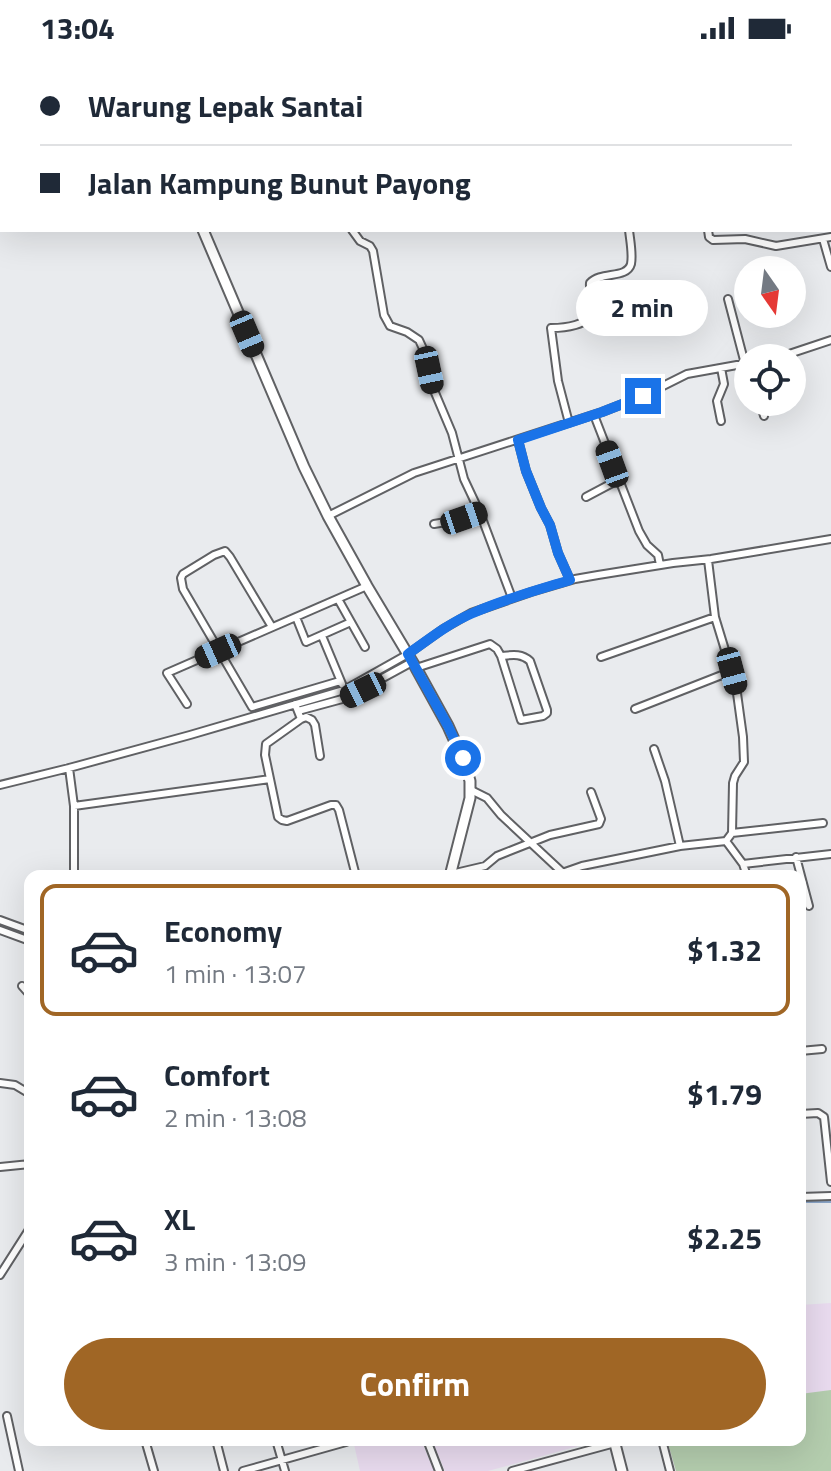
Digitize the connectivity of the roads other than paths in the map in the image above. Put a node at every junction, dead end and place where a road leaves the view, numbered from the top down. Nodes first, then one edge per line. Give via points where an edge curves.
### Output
1 (204, 232) edge
2 (353, 232) edge
3 (629, 232) edge
4 (708, 232) edge
5 (827, 238) edge
6 (831, 267) edge
7 (728, 299) dead end
8 (831, 340) edge
9 (741, 344) edge
10 (806, 348) edge
11 (734, 365) edge
12 (721, 368) junction
13 (594, 415) junction
14 (721, 421) dead end
15 (569, 423) junction
16 (518, 440) junction
17 (458, 458) junction
18 (618, 480) junction
19 (586, 497) dead end
20 (480, 513) junction
21 (328, 516) junction
22 (434, 524) dead end
23 (831, 539) edge
24 (708, 560) junction
25 (660, 565) junction
26 (570, 580) junction
27 (367, 586) junction
28 (512, 598) junction
29 (338, 599) junction
30 (296, 617) junction
31 (715, 617) junction
32 (351, 622) junction
33 (272, 627) junction
34 (322, 636) junction
35 (365, 647) dead end
36 (218, 651) junction
37 (501, 656) junction
38 (601, 657) dead end
39 (412, 661) junction
40 (732, 671) junction
41 (340, 681) junction
42 (344, 690) junction
43 (187, 704) dead end
44 (252, 707) junction
45 (635, 709) dead end
46 (298, 711) junction
47 (243, 718) junction
48 (654, 749) dead end
49 (320, 756) dead end
50 (69, 768) junction
51 (270, 779) junction
52 (0, 785) edge
53 (471, 790) junction
54 (591, 792) dead end
55 (74, 806) junction
56 (823, 823) dead end
57 (732, 833) junction
58 (726, 841) junction
59 (531, 843) junction
60 (680, 846) junction
61 (831, 854) edge
62 (796, 857) junction
63 (743, 864) junction
64 (74, 870) edge
65 (354, 870) edge
66 (451, 870) edge
67 (469, 870) edge
68 (560, 870) edge
69 (573, 870) edge
70 (745, 870) edge
71 (799, 870) edge
72 (806, 895) edge
73 (809, 906) dead end
74 (0, 920) edge
75 (24, 929) edge
76 (0, 930) edge
77 (24, 939) edge
78 (22, 986) dead end
79 (24, 988) edge
80 (822, 1049) dead end
81 (806, 1050) edge
82 (0, 1083) edge
83 (24, 1090) edge
84 (806, 1114) edge
85 (24, 1165) edge
86 (0, 1167) edge
87 (831, 1182) edge
88 (831, 1196) edge
89 (806, 1197) edge
90 (24, 1237) edge
91 (0, 1275) edge
92 (7, 1416) dead end
93 (147, 1446) edge
94 (218, 1446) edge
95 (278, 1446) edge
96 (332, 1446) edge
97 (429, 1446) edge
98 (598, 1446) edge
99 (616, 1446) edge
100 (664, 1446) edge
101 (282, 1460) junction
102 (19, 1471) edge
103 (154, 1471) edge
104 (224, 1471) edge
105 (243, 1471) edge
106 (285, 1471) edge
107 (439, 1471) edge
108 (512, 1471) edge
109 (622, 1471) edge
110 (670, 1471) edge

1 - 21 main road
2 - 17 street via 373,251 390,326 419,340
3 - 15 street via 629,268 590,283 593,310 583,322 551,328
4 - 5 street via 713,240 745,239 776,246
5 - 6 street
7 - 9 street
8 - 10 street
11 - 12 street
12 - 13 street via 678,378
12 - 14 street
13 - 15 street
13 - 18 street
15 - 16 street
16 - 17 street
16 - 26 street
17 - 20 street
17 - 21 street via 414,473
18 - 19 street
18 - 25 street
20 - 22 street
20 - 28 street
21 - 27 main road
23 - 24 street
24 - 25 street
24 - 31 street
25 - 26 street
26 - 28 street
27 - 29 street
27 - 39 main road
28 - 39 street via 443,629
29 - 30 street
29 - 32 street
30 - 33 street
30 - 34 street via 306,642
31 - 38 street
31 - 40 street
32 - 34 street
32 - 35 street
33 - 36 street
33 - 36 street via 230,557 225,551 214,555 181,578
34 - 41 street
36 - 43 street via 167,673
36 - 44 street
37 - 37 street via 514,654 530,661 547,713 521,720
37 - 39 street via 490,644
39 - 42 street
39 - 46 street via 346,698
39 - 53 main road via 448,726
40 - 45 street
40 - 57 street via 744,762 733,783
41 - 42 street
41 - 44 street
42 - 46 street
44 - 47 street
46 - 47 street
46 - 49 street via 315,725
46 - 51 street via 266,744
47 - 50 street
48 - 60 street
50 - 52 street
50 - 55 street
51 - 55 street
51 - 65 street via 282,820 336,805
53 - 59 street via 487,798
53 - 66 main road
54 - 59 street via 599,824
55 - 64 street
56 - 57 street
57 - 58 street
58 - 60 street
58 - 63 street
59 - 67 street
59 - 68 street
60 - 69 street
61 - 62 street
62 - 63 street
62 - 71 street
63 - 70 street
72 - 73 street
74 - 75 street
76 - 77 street
78 - 79 street
80 - 81 street
82 - 83 street
84 - 87 street via 824,1117
85 - 86 street
88 - 89 street
90 - 91 street
92 - 102 street
93 - 103 street
94 - 104 street
95 - 101 street
96 - 101 street
97 - 107 street
98 - 108 street
99 - 109 main road
100 - 110 street
101 - 105 street
101 - 106 street

